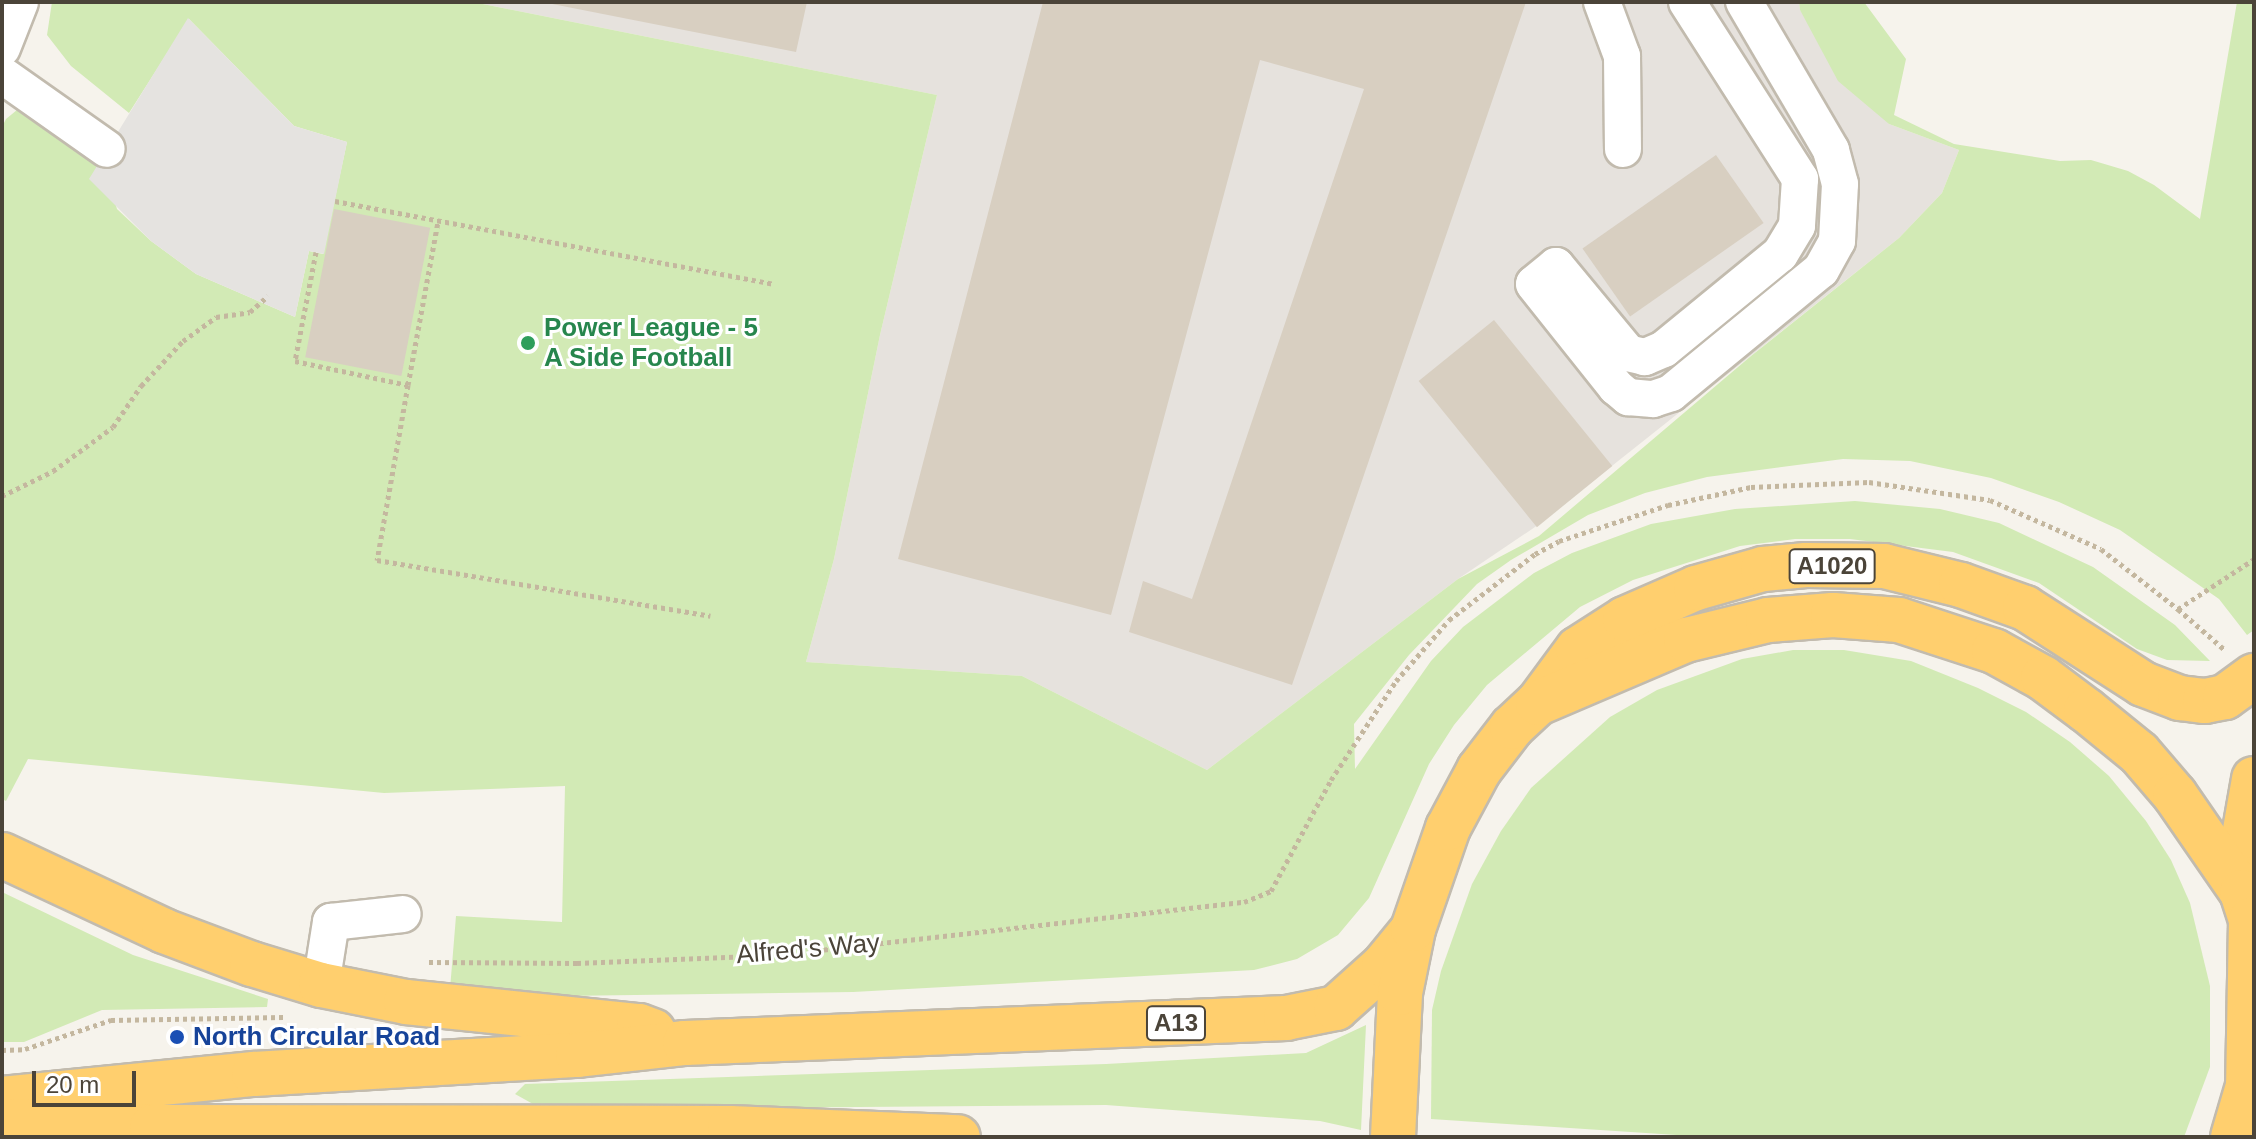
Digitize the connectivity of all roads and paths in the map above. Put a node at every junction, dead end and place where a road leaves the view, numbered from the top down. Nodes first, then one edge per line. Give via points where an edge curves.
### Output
1 (20, 2) edge
2 (1602, 2) edge
3 (1744, 2) edge
4 (1690, 4) edge
5 (2, 48) edge
6 (2, 75) edge
7 (107, 149) dead end
8 (1623, 149) dead end
9 (1840, 193) junction
10 (1799, 195) junction
11 (335, 201) dead end
12 (438, 221) junction
13 (316, 252) dead end
14 (773, 284) dead end
15 (268, 296) dead end
16 (408, 385) junction
17 (2, 496) edge
18 (2254, 559) edge
19 (2178, 609) dead end
20 (710, 616) dead end
21 (2254, 676) edge
22 (1538, 703) junction
23 (2254, 779) edge
24 (2, 855) edge
25 (1271, 891) dead end
26 (2249, 912) edge
27 (403, 914) dead end
28 (1413, 929) junction
29 (421, 962) dead end
30 (307, 999) junction
31 (685, 1043) junction
32 (2, 1050) edge
33 (2, 1099) edge
34 (2, 1121) edge
35 (958, 1137) edge
36 (1393, 1137) edge
37 (2233, 1137) edge

1 - 5 street
2 - 8 street via 1622,56
3 - 9 street via 1831,150
4 - 10 street via 1800,179
6 - 7 street
9 - 10 street via 1833,174
9 - 10 street via 1837,241 1821,270 1671,393 1653,399 1628,397 1616,387 1534,284 1556,266 1628,353 1645,357 1664,349 1780,254 1797,226
11 - 12 path
12 - 14 path
12 - 16 path
13 - 16 path via 295,361
15 - 17 path via 250,312 216,317 183,341 141,386 113,427 53,471
16 - 20 path via 377,560
18 - 19 path
21 - 22 highway, A1020 via 2225,697 2180,698 2143,684 2025,608 1961,585 1884,566 1806,565 1763,569 1696,588 1625,619 1578,649
22 - 26 highway via 1686,640 1768,620 1833,615 1899,620 1942,631 2043,678 2139,753 2207,837
22 - 28 highway via 1479,770 1448,828
23 - 26 highway via 2244,836
24 - 30 highway via 164,931 252,964
25 - 29 path, Alfred's Way via 1244,902 776,955 577,963
26 - 37 highway via 2248,1086
27 - 30 street via 331,922
28 - 31 highway, A13 via 1384,965 1336,1008 1286,1018
28 - 36 highway via 1400,993
30 - 31 highway via 406,1002 639,1026
30 - 32 path via 111,1020 25,1049
31 - 33 highway, A13 via 578,1055 254,1074
34 - 35 highway via 152,1127 730,1128

